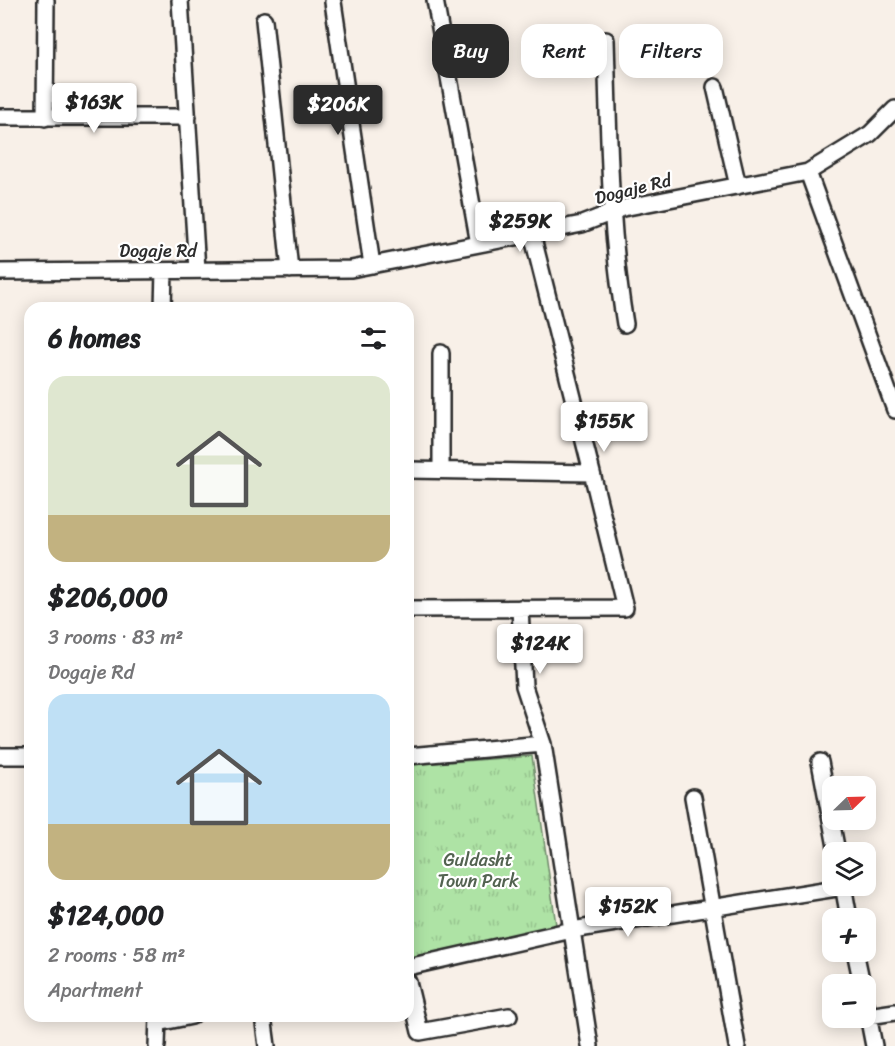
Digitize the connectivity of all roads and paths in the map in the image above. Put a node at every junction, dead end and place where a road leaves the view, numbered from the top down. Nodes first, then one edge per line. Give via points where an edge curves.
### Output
1 (46, 0) edge
2 (180, 0) edge
3 (435, 0) edge
4 (333, 2) dead end
5 (264, 20) dead end
6 (607, 75) edge
7 (715, 87) dead end
8 (895, 109) edge
9 (0, 117) edge
10 (188, 117) junction
11 (45, 118) junction
12 (808, 172) junction
13 (738, 186) junction
14 (611, 213) junction
15 (532, 234) junction
16 (479, 244) junction
17 (372, 265) junction
18 (197, 270) junction
19 (290, 270) junction
20 (164, 271) junction
21 (0, 272) edge
22 (164, 302) edge
23 (625, 324) dead end
24 (441, 353) dead end
25 (892, 394) edge
26 (895, 410) edge
27 (414, 470) edge
28 (441, 470) junction
29 (592, 473) junction
30 (520, 608) junction
31 (414, 609) edge
32 (543, 744) junction
33 (414, 755) edge
34 (0, 756) edge
35 (24, 756) edge
36 (820, 762) dead end
37 (693, 796) dead end
38 (835, 842) edge
39 (822, 890) edge
40 (712, 908) junction
41 (572, 930) junction
42 (414, 966) edge
43 (414, 1006) edge
44 (876, 1011) edge
45 (895, 1012) edge
46 (509, 1016) dead end
47 (158, 1022) edge
48 (264, 1022) edge
49 (870, 1028) edge
50 (157, 1046) edge
51 (267, 1046) edge
52 (590, 1046) edge
53 (737, 1046) edge
54 (874, 1046) edge

1 - 11 street
2 - 10 street
3 - 16 street
4 - 17 street
5 - 19 street
6 - 14 street
7 - 13 street
8 - 12 street via 870,134
9 - 11 street
10 - 11 street
10 - 18 street
12 - 13 street, Dogaje Rd
12 - 25 street
13 - 14 street, Dogaje Rd
14 - 15 street, Dogaje Rd via 582,224
14 - 23 street
15 - 16 street, Dogaje Rd
15 - 29 street
16 - 17 street, Dogaje Rd
17 - 19 street, Dogaje Rd
18 - 19 street, Dogaje Rd
18 - 20 street, Dogaje Rd
20 - 21 street, Dogaje Rd
20 - 22 street
24 - 28 street
25 - 26 street
27 - 28 street
28 - 29 street
29 - 30 street via 625,608
30 - 31 street
30 - 32 street via 524,686
32 - 33 street
32 - 41 street
34 - 35 street
36 - 38 street
37 - 40 street
39 - 40 street
40 - 41 street
40 - 53 street
41 - 42 street
41 - 52 street
43 - 46 street via 420,1032
44 - 45 street
47 - 50 street
48 - 51 street
49 - 54 street

